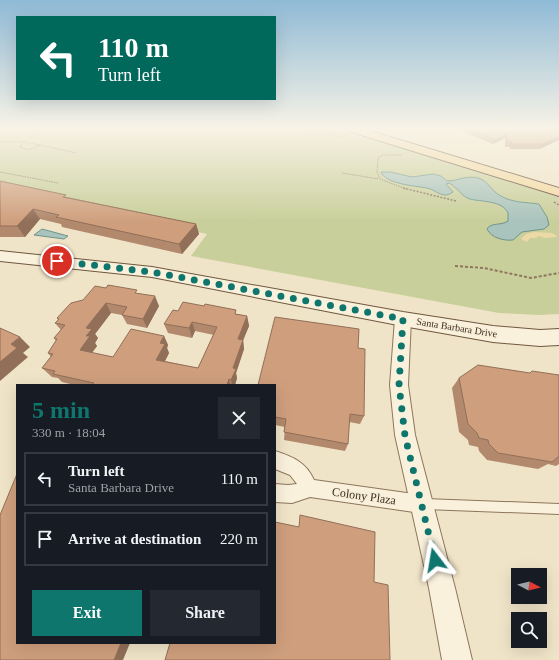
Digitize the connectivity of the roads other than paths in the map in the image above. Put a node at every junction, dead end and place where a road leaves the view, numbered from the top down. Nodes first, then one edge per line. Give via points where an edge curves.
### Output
1 (447, 160) edge
2 (483, 160) edge
3 (559, 182) edge
4 (554, 196) edge
5 (0, 256) edge
6 (403, 319) junction
7 (559, 337) edge
8 (276, 460) edge
9 (308, 488) junction
10 (276, 493) edge
11 (421, 504) junction
12 (559, 509) edge
13 (457, 660) edge

1 - 4 main road via 507,175
2 - 3 main road
5 - 6 main road, Santa Barbara Drive via 152,272
6 - 7 main road, Santa Barbara Drive via 493,334
6 - 11 street via 399,385 405,436
8 - 9 street via 298,469
9 - 10 street, Colony Plaza via 295,495
9 - 11 street, Colony Plaza
11 - 12 lane
11 - 13 street

